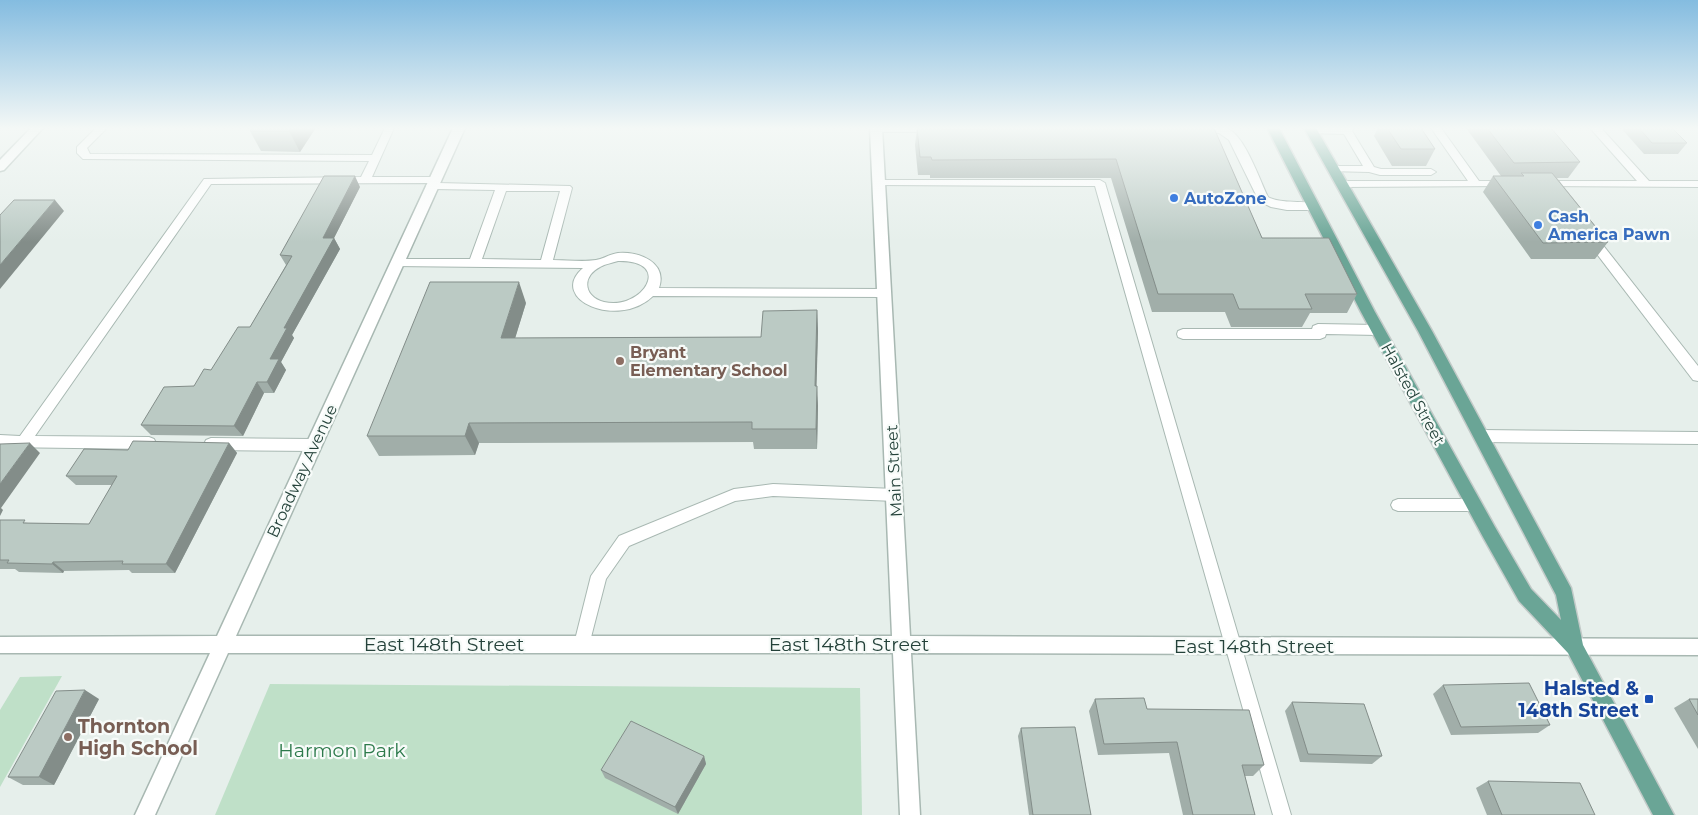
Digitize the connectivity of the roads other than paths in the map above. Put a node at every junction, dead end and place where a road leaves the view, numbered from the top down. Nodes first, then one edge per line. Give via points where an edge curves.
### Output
1 (371, 166) edge
2 (442, 166) edge
3 (877, 166) edge
4 (1248, 166) edge
5 (1293, 166) edge
6 (1331, 166) edge
7 (1368, 166) edge
8 (1463, 166) edge
9 (1630, 166) edge
10 (1333, 169) junction
11 (1370, 169) junction
12 (1431, 172) dead end
13 (365, 180) junction
14 (434, 183) junction
15 (878, 183) junction
16 (1342, 184) junction
17 (1476, 184) junction
18 (1513, 184) edge
19 (1531, 184) edge
20 (1549, 184) junction
21 (1646, 184) junction
22 (1698, 184) edge
23 (502, 187) junction
24 (1561, 200) edge
25 (1313, 206) junction
26 (1585, 230) edge
27 (397, 263) junction
28 (474, 264) junction
29 (546, 264) junction
30 (594, 264) junction
31 (651, 292) junction
32 (884, 293) junction
33 (1378, 330) junction
34 (1183, 334) dead end
35 (1698, 376) edge
36 (1481, 436) junction
37 (1698, 438) edge
38 (0, 442) edge
39 (23, 442) junction
40 (159, 443) edge
41 (198, 443) edge
42 (314, 445) junction
43 (895, 495) junction
44 (1398, 505) dead end
45 (1474, 505) junction
46 (223, 644) junction
47 (582, 644) junction
48 (903, 644) junction
49 (0, 645) edge
50 (1232, 646) junction
51 (1574, 647) junction
52 (1698, 647) edge
53 (145, 815) edge
54 (910, 815) edge
55 (1282, 815) edge
56 (1664, 815) edge

1 - 13 lane
2 - 14 street, Broadway Avenue
3 - 15 street, Main Street
4 - 25 lane via 1263,199 1269,203
5 - 25 main road, Halsted Street
6 - 10 main road, Halsted Street
7 - 11 lane
8 - 17 lane
9 - 21 lane
10 - 11 lane
10 - 16 main road, Halsted Street
11 - 12 lane via 1380,172
13 - 14 lane
13 - 39 lane via 208,181
14 - 23 lane
14 - 27 street, Broadway Avenue
15 - 32 street, Main Street
15 - 50 lane via 1100,183
16 - 17 lane
16 - 36 main road, Halsted Street
17 - 18 lane
19 - 20 lane
20 - 21 lane
20 - 24 lane
21 - 22 lane
23 - 28 lane
23 - 29 lane via 566,188
25 - 33 main road, Halsted Street
26 - 35 lane
27 - 28 lane
27 - 42 street, Broadway Avenue
28 - 29 lane
29 - 30 lane
30 - 31 lane via 617,257 640,259 654,271 656,279
30 - 31 lane via 580,279 582,296 589,302 612,308 625,306
31 - 32 lane
32 - 43 street, Main Street
33 - 34 lane via 1318,329 1320,334
33 - 45 main road, Halsted Street
36 - 37 lane
36 - 51 main road, Halsted Street via 1565,594
38 - 39 lane
39 - 40 lane
41 - 42 lane
42 - 46 street, Broadway Avenue
43 - 47 lane via 773,490 734,495 624,541 599,576
43 - 48 street, Main Street
44 - 45 lane
45 - 51 main road, Halsted Street via 1525,595
46 - 47 street, East 148th Street
46 - 49 street, East 148th Street
46 - 53 street, Broadway Avenue
47 - 48 street, East 148th Street
48 - 50 street, East 148th Street
48 - 54 street, Main Street
50 - 51 street, East 148th Street
50 - 55 lane
51 - 52 street, East 148th Street
51 - 56 main road, Halsted Street

